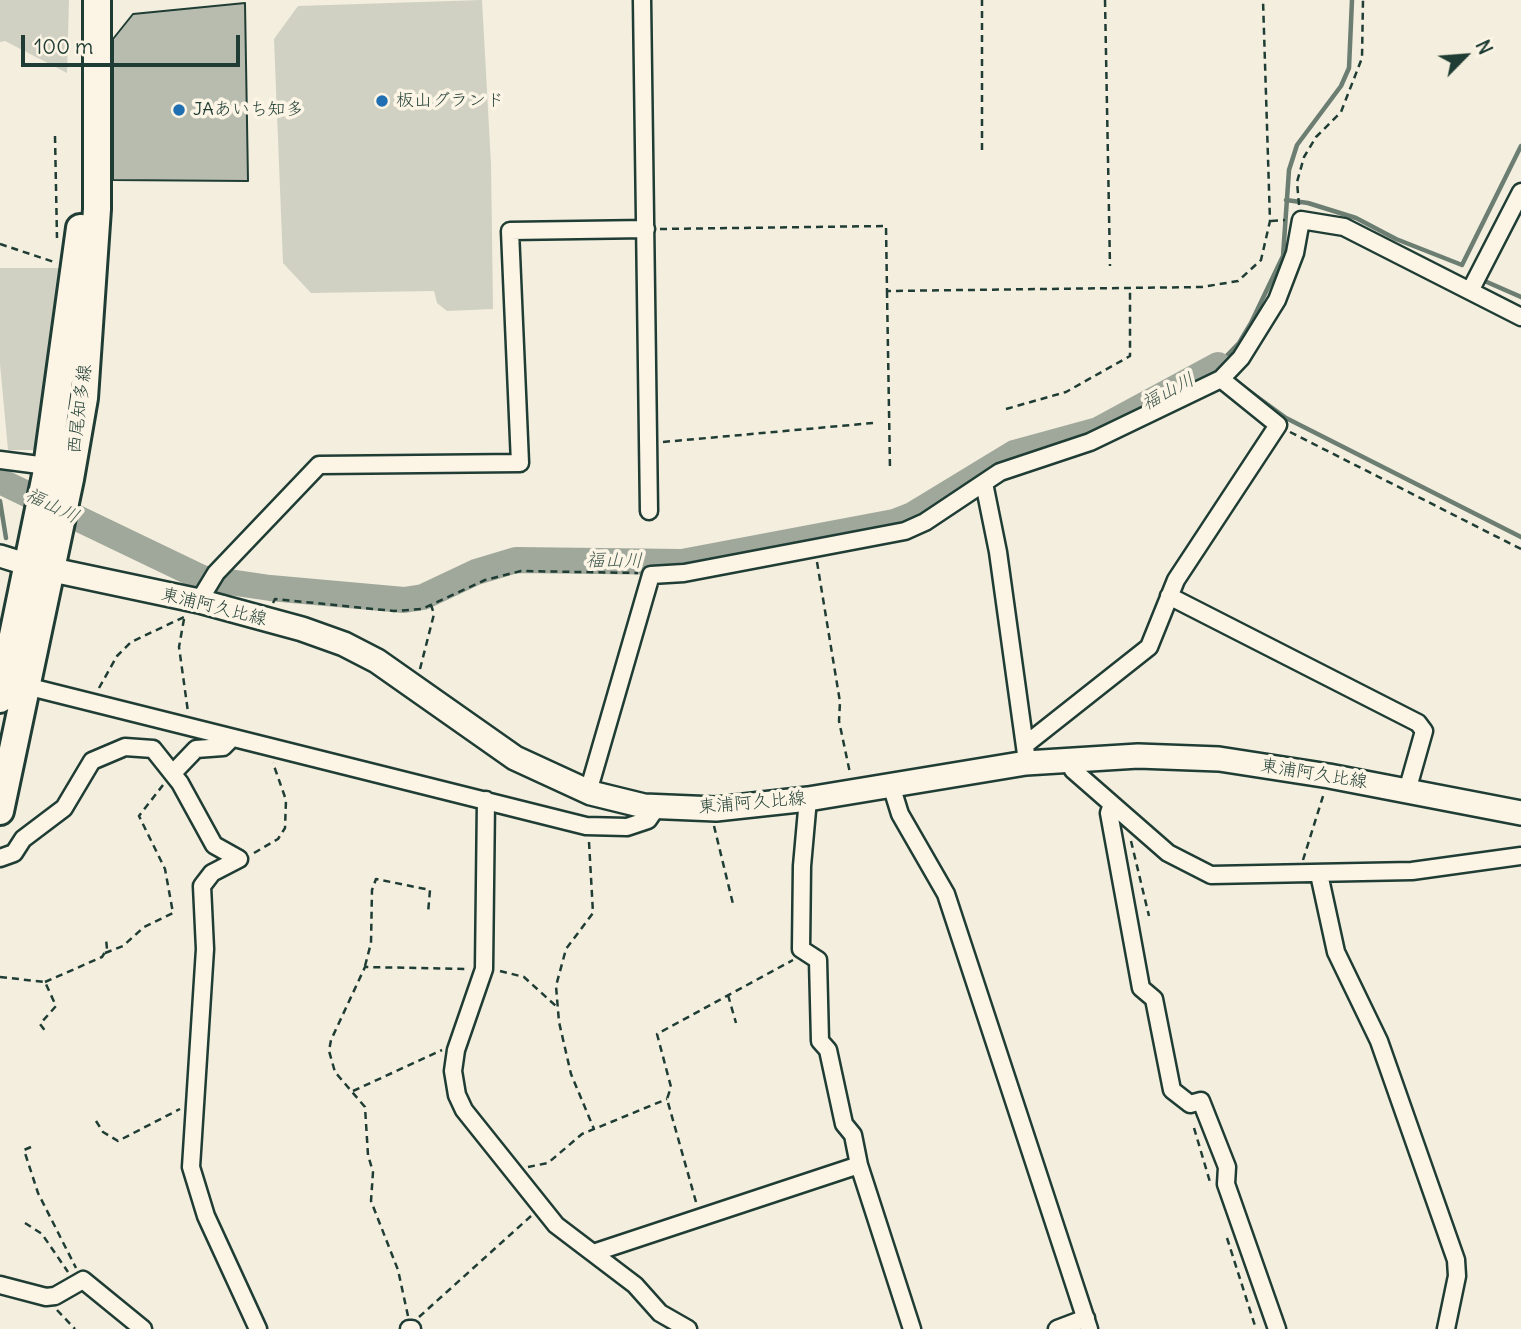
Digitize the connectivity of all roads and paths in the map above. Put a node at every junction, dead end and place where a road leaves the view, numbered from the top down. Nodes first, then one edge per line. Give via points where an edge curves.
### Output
1 (82, 0) edge
2 (97, 0) edge
3 (642, 0) edge
4 (982, 0) edge
5 (1105, 0) edge
6 (1264, 0) edge
7 (1363, 0) edge
8 (55, 136) dead end
9 (982, 150) dead end
10 (1521, 192) edge
11 (1301, 220) junction
12 (646, 229) junction
13 (57, 242) dead end
14 (0, 244) edge
15 (63, 261) junction
16 (1110, 266) dead end
17 (1130, 288) junction
18 (887, 291) junction
19 (1470, 291) junction
20 (1521, 317) edge
21 (1221, 379) junction
22 (1006, 409) dead end
23 (873, 423) dead end
24 (1278, 425) junction
25 (648, 444) junction
26 (0, 460) edge
27 (890, 469) dead end
28 (54, 473) junction
29 (984, 483) junction
30 (649, 511) dead end
31 (815, 549) junction
32 (1521, 549) edge
33 (42, 555) junction
34 (0, 556) edge
35 (651, 575) junction
36 (199, 595) junction
37 (1169, 596) junction
38 (431, 605) junction
39 (265, 618) junction
40 (411, 684) junction
41 (26, 686) junction
42 (0, 699) edge
43 (93, 703) junction
44 (184, 726) junction
45 (231, 739) junction
46 (276, 750) junction
47 (1026, 754) junction
48 (1068, 760) junction
49 (173, 773) junction
50 (1329, 776) junction
51 (891, 785) junction
52 (853, 791) junction
53 (1407, 791) junction
54 (588, 792) junction
55 (808, 799) junction
56 (486, 800) junction
57 (1112, 804) junction
58 (657, 807) junction
59 (710, 808) junction
60 (0, 811) edge
61 (1521, 813) edge
62 (1130, 819) junction
63 (589, 827) junction
64 (1521, 856) edge
65 (0, 858) edge
66 (239, 859) junction
67 (1310, 874) junction
68 (733, 904) dead end
69 (428, 913) dead end
70 (1149, 916) dead end
71 (106, 939) dead end
72 (801, 949) junction
73 (105, 953) junction
74 (365, 967) junction
75 (484, 969) junction
76 (0, 976) edge
77 (45, 982) junction
78 (728, 995) junction
79 (557, 1006) junction
80 (736, 1023) dead end
81 (46, 1032) dead end
82 (456, 1050) junction
83 (353, 1091) junction
84 (667, 1099) junction
85 (194, 1105) junction
86 (96, 1121) dead end
87 (594, 1129) junction
88 (31, 1147) dead end
89 (859, 1165) junction
90 (513, 1174) junction
91 (539, 1207) junction
92 (700, 1217) junction
93 (25, 1223) dead end
94 (593, 1253) junction
95 (77, 1284) junction
96 (0, 1285) edge
97 (46, 1297) junction
98 (1087, 1324) edge
99 (411, 1327) edge
100 (75, 1329) edge
101 (143, 1329) edge
102 (258, 1329) edge
103 (688, 1329) edge
104 (912, 1329) edge
105 (1057, 1329) edge
106 (1277, 1329) edge
107 (1446, 1329) edge

1 - 15 main road, 西尾知多線 via 82,213
2 - 28 main road, 西尾知多線 via 97,209 84,398
3 - 12 street
4 - 9 path
5 - 16 path
6 - 17 path via 1270,220 1261,260 1238,281 1221,286
7 - 11 path via 1362,58 1341,112 1304,157 1297,182
8 - 13 path
10 - 19 street
11 - 19 street via 1344,227
11 - 21 street via 1295,253 1277,300 1241,358
12 - 18 path via 886,226
12 - 25 street
12 - 36 street via 510,231 520,463 319,466
14 - 15 path
15 - 28 main road, 西尾知多線
17 - 18 path
17 - 22 path via 1130,356 1066,392
18 - 27 path
19 - 20 street
21 - 24 street
21 - 29 street via 1120,429 1018,464
23 - 25 path
24 - 32 path
24 - 37 street
25 - 30 street
26 - 28 street
28 - 33 main road, 西尾知多線
29 - 31 street via 905,531
29 - 47 street via 999,552
31 - 35 street
31 - 52 path
33 - 34 street
33 - 36 main road, 東浦阿久比線
33 - 41 main road, 西尾知多線
33 - 42 main road, 西尾知多線
35 - 38 path via 521,571 485,580
35 - 54 street
36 - 39 main road, 東浦阿久比線
36 - 43 path via 117,656
36 - 44 path via 179,647 188,710
37 - 47 street via 1149,647
37 - 53 street via 1418,723 1424,731
38 - 39 path via 394,611 275,599
38 - 40 path via 420,669
39 - 40 main road, 東浦阿久比線 via 344,644
40 - 54 main road, 東浦阿久比線 via 514,758
41 - 43 street
41 - 60 main road, 西尾知多線
43 - 44 street
44 - 45 street
45 - 46 street
45 - 49 street via 223,747 196,749
46 - 56 street
46 - 66 path via 273,764 286,800 285,828 266,848
47 - 48 main road, 東浦阿久比線
47 - 51 main road, 東浦阿久比線
48 - 50 main road, 東浦阿久比線 via 1138,756 1219,759
48 - 57 street via 1073,770
49 - 65 street via 153,749 125,747 104,755 85,769 64,808 23,839 13,853
49 - 66 street via 214,845
49 - 73 path via 139,816 165,869 173,914
50 - 53 main road, 東浦阿久比線
50 - 67 path via 1303,858
51 - 52 main road, 東浦阿久比線
51 - 98 street via 900,814 946,894
52 - 55 main road, 東浦阿久比線
53 - 61 main road, 東浦阿久比線
54 - 58 main road, 東浦阿久比線
55 - 59 main road, 東浦阿久比線
55 - 72 street
56 - 63 street
56 - 75 street
57 - 62 street
57 - 106 street via 1109,813 1141,988 1154,999 1172,1090 1190,1104 1201,1101 1227,1167 1226,1184
58 - 59 main road, 東浦阿久比線
58 - 63 street via 648,820 627,827
59 - 68 path
62 - 67 street via 1168,853 1204,872 1224,876
62 - 70 path via 1127,824
63 - 79 path via 593,913 566,949 556,986
64 - 67 street via 1412,871
66 - 85 street via 212,873 202,886 205,949
67 - 107 street via 1336,952 1379,1041 1456,1260
69 - 74 path via 430,890 376,879
71 - 73 path
72 - 78 path via 788,964
72 - 89 street via 818,961 820,1041 828,1050 844,1124 853,1135
73 - 77 path
74 - 75 path
74 - 83 path via 329,1052 335,1072
75 - 79 path via 524,977
75 - 82 street
76 - 77 path
77 - 81 path via 56,1006 40,1024
78 - 80 path
78 - 84 path via 657,1034 671,1087
79 - 87 path via 571,1074
82 - 83 path via 446,1049
82 - 90 street via 457,1095
83 - 99 path via 368,1119 371,1201 398,1270
84 - 87 path
84 - 92 path
85 - 86 path via 118,1141
85 - 102 street via 191,1167 195,1190
87 - 90 path via 548,1163
88 - 95 path via 24,1150 38,1193
89 - 92 street
89 - 104 street
90 - 91 street
91 - 94 street
91 - 99 path
92 - 94 street
93 - 95 path via 42,1234
94 - 103 street via 635,1285 660,1313
95 - 97 street
95 - 101 street
96 - 97 street
97 - 100 path
98 - 105 street

